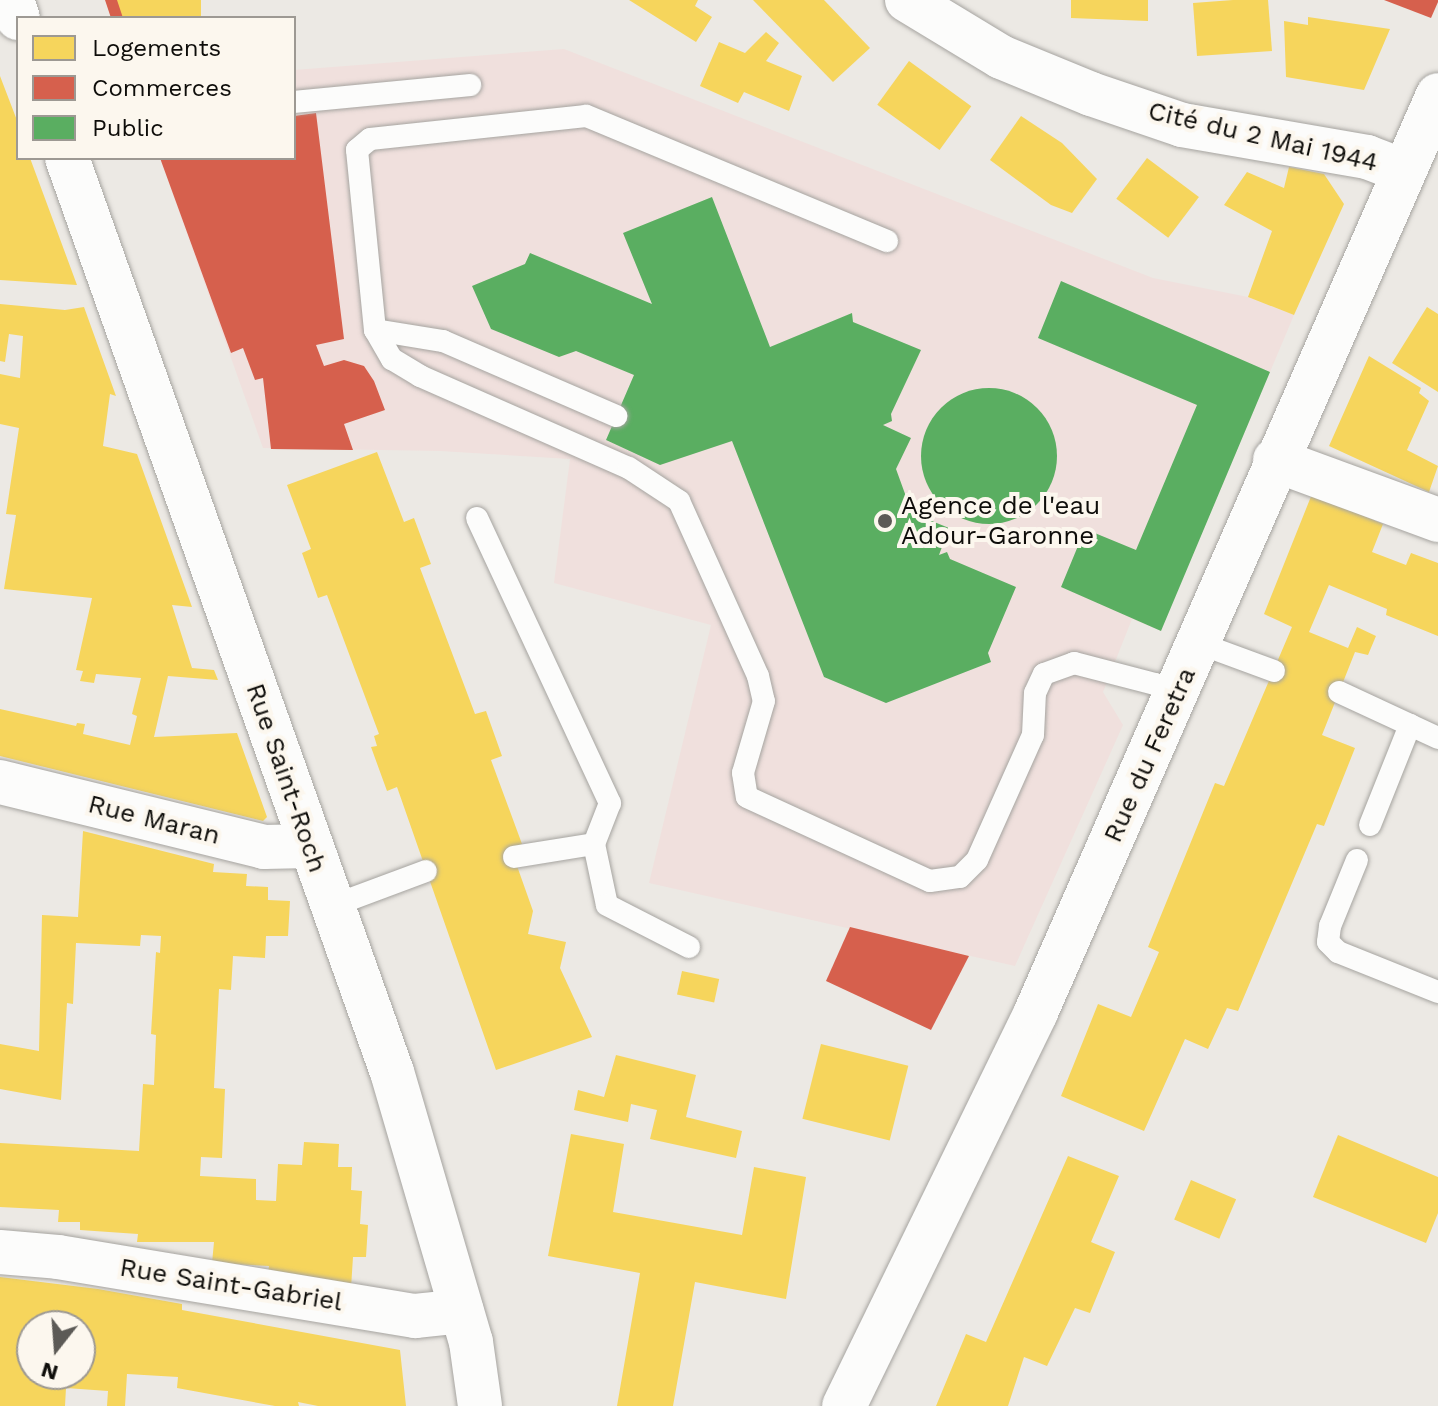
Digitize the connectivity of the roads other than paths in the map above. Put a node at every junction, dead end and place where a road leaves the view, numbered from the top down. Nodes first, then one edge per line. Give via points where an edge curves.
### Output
1 (907, 0) edge
2 (470, 85) dead end
3 (1438, 95) edge
4 (296, 102) edge
5 (76, 161) edge
6 (1403, 171) junction
7 (887, 241) dead end
8 (375, 330) junction
9 (616, 416) dead end
10 (1275, 460) junction
11 (477, 518) dead end
12 (1438, 520) edge
13 (1198, 643) junction
14 (1274, 671) dead end
15 (1339, 692) dead end
16 (1175, 694) junction
17 (1410, 725) junction
18 (1438, 738) edge
19 (0, 782) edge
20 (1370, 825) dead end
21 (594, 844) junction
22 (310, 846) junction
23 (514, 857) dead end
24 (1357, 860) dead end
25 (426, 871) dead end
26 (332, 906) junction
27 (689, 947) dead end
28 (1438, 992) edge
29 (0, 1252) edge
30 (462, 1311) junction
31 (480, 1406) edge
32 (844, 1406) edge

1 - 6 street, Cité du 2 Mai 1944 via 1001,57 1091,94 1182,125 1367,157
2 - 4 lane
3 - 6 street, Rue du Feretra
5 - 22 street, Rue Saint-Roch
6 - 10 street, Rue du Feretra
7 - 8 lane via 586,116 370,139 357,150 356,165
8 - 9 lane via 443,341
8 - 16 lane via 392,359 420,376 629,468 679,501 758,676 764,701 743,773 747,797 772,812 930,881 960,877 977,860 1033,735 1035,693 1044,674 1074,663
10 - 12 street
10 - 13 street, Rue du Feretra
11 - 21 lane via 610,803
13 - 14 lane
13 - 16 street, Rue du Feretra
15 - 17 lane
16 - 32 street, Rue du Feretra via 1036,1012
17 - 18 lane
17 - 20 lane
19 - 22 street, Rue Maran via 264,847
21 - 23 lane
21 - 27 lane via 607,905
22 - 26 street, Rue Saint-Roch
24 - 28 lane via 1328,942 1338,952
25 - 26 lane
26 - 30 street, Rue Saint-Roch via 392,1072
29 - 30 street, Rue Saint-Gabriel via 415,1316
30 - 31 street, Rue Saint-Roch

